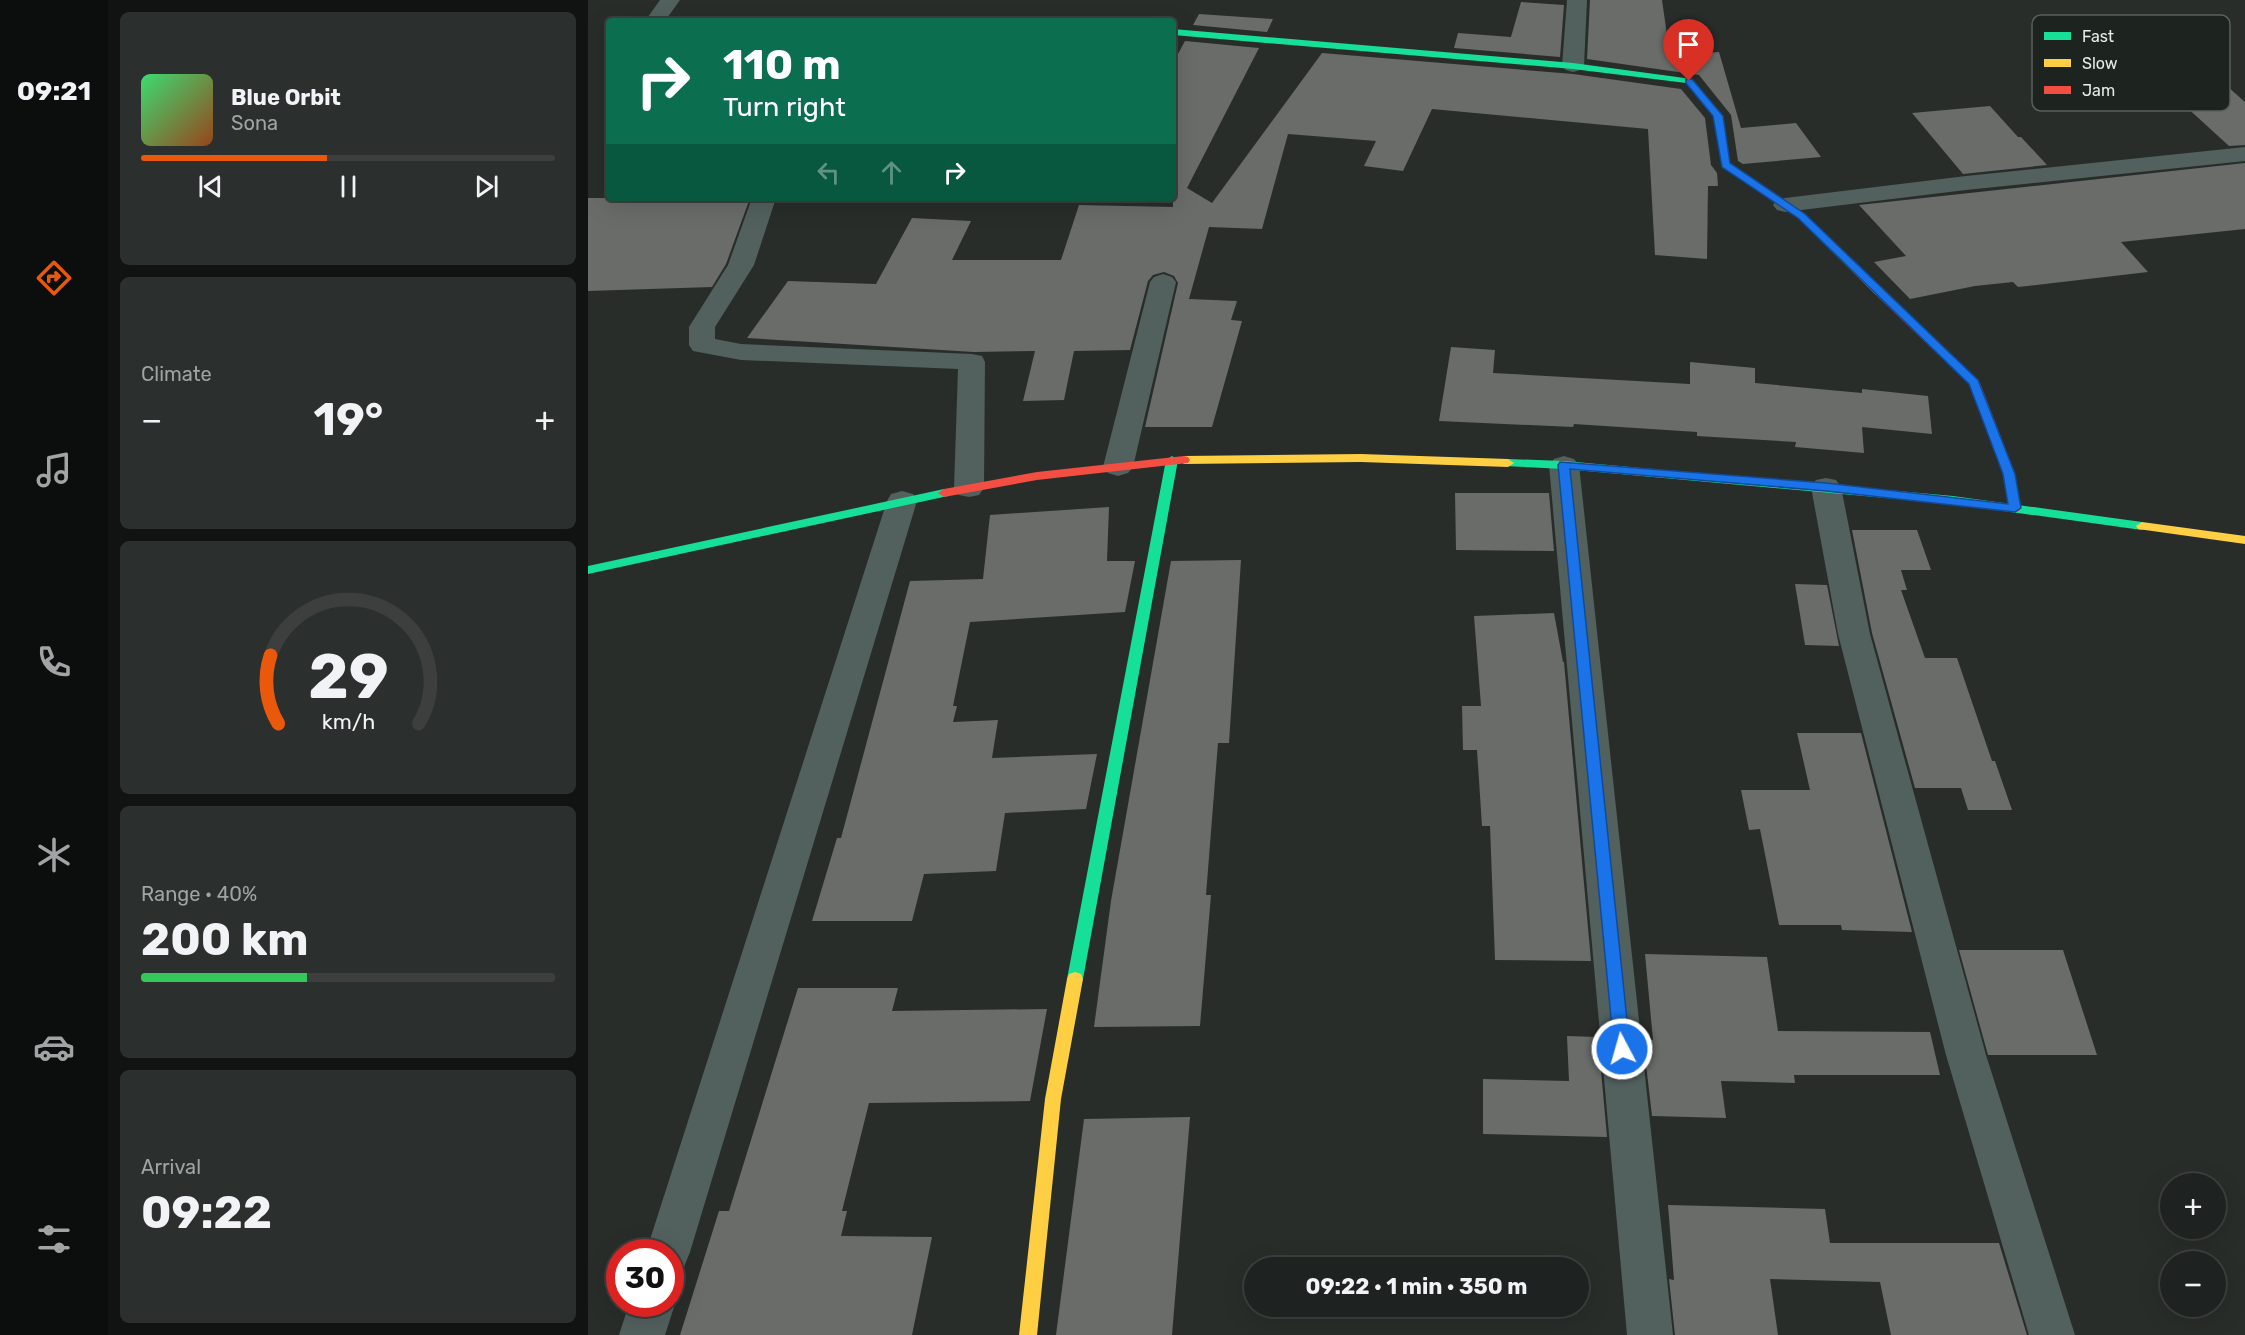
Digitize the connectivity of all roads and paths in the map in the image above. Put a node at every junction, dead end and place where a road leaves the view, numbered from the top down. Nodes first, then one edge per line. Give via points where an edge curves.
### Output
1 (670, 0) edge
2 (1577, 0) edge
3 (657, 18) edge
4 (1176, 32) edge
5 (1574, 66) junction
6 (2245, 154) edge
7 (763, 201) edge
8 (1785, 205) junction
9 (1163, 282) dead end
10 (1172, 460) junction
11 (1564, 465) junction
12 (1118, 467) junction
13 (1826, 487) junction
14 (969, 488) junction
15 (902, 501) junction
16 (2015, 508) junction
17 (2245, 540) edge
18 (588, 570) edge
19 (672, 1239) edge
20 (648, 1317) edge
21 (642, 1335) edge
22 (1028, 1335) edge
23 (1650, 1335) edge
24 (2052, 1335) edge

1 - 3 street
2 - 5 street
4 - 5 street
5 - 8 street via 1689,81 1718,116 1725,165
6 - 8 street
7 - 14 street via 741,265 702,327 702,345 741,352 972,362
8 - 16 street via 1974,383 2009,474
9 - 12 street
10 - 11 street via 1360,458
10 - 12 street
10 - 22 street via 1053,1099
11 - 13 street
11 - 23 street
12 - 14 street
13 - 16 street
13 - 24 street via 1854,634 1966,1055
14 - 15 street
15 - 18 street
15 - 19 street
16 - 17 street
20 - 21 street

